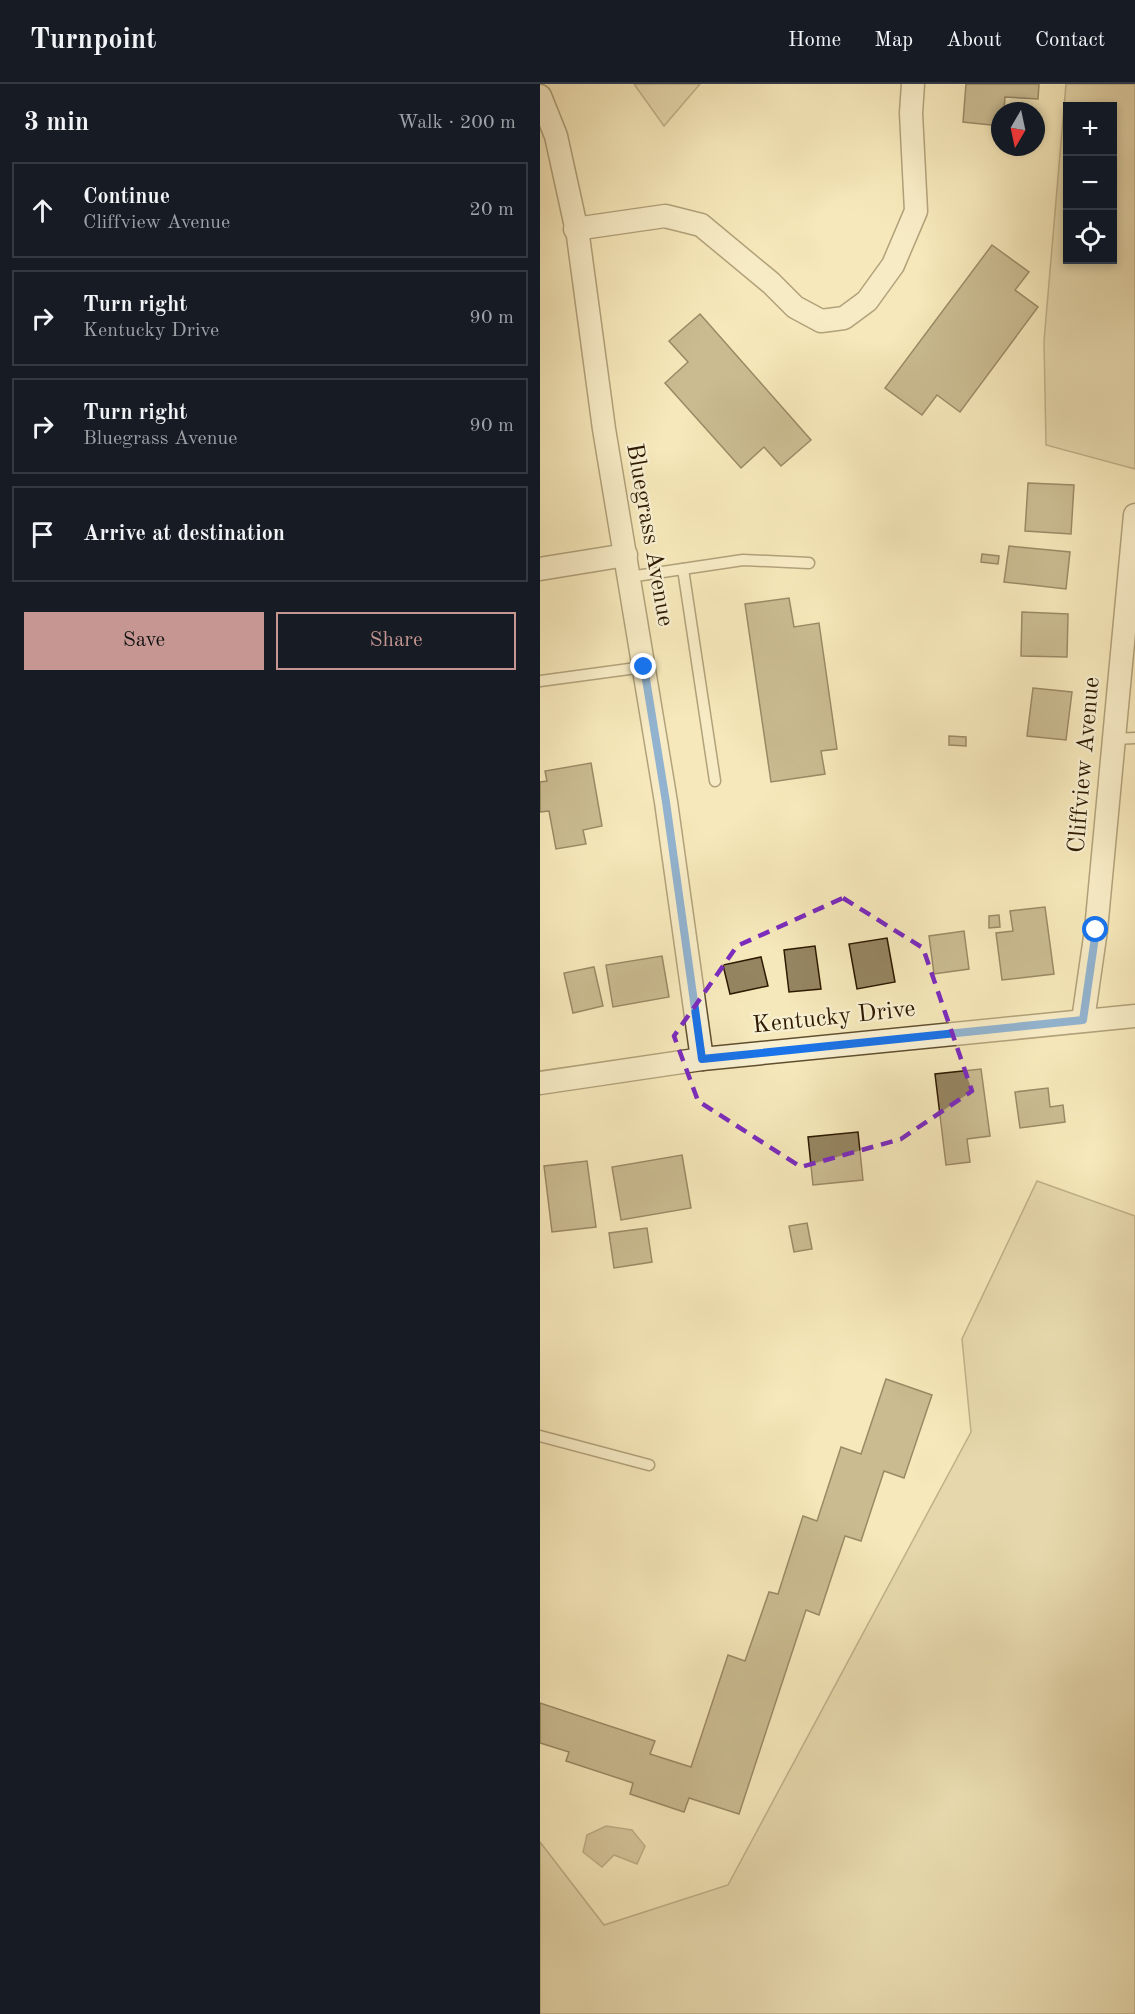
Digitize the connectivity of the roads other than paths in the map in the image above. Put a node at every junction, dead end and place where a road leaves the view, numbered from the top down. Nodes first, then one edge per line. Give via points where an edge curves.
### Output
1 (913, 84) edge
2 (540, 96) edge
3 (575, 230) junction
4 (1135, 515) edge
5 (809, 563) dead end
6 (628, 566) junction
7 (540, 569) edge
8 (683, 569) junction
9 (644, 667) junction
10 (540, 681) edge
11 (1125, 739) edge
12 (715, 781) dead end
13 (1135, 1016) edge
14 (1083, 1020) junction
15 (702, 1059) junction
16 (540, 1083) edge
17 (540, 1436) edge
18 (649, 1465) dead end

1 - 3 street via 916,211 892,265 867,301 844,318 821,321 795,307 701,225 665,216
2 - 3 street, Bluegrass Avenue via 556,135
3 - 6 street, Bluegrass Avenue
4 - 11 street, Cliffview Avenue
5 - 8 lane via 743,560
6 - 7 street
6 - 8 lane
6 - 9 street, Bluegrass Avenue
8 - 12 lane
9 - 10 lane
9 - 15 street, Bluegrass Avenue
11 - 14 street, Cliffview Avenue
13 - 14 street, Kentucky Drive
14 - 15 street, Kentucky Drive
15 - 16 street, Kentucky Drive
17 - 18 lane

